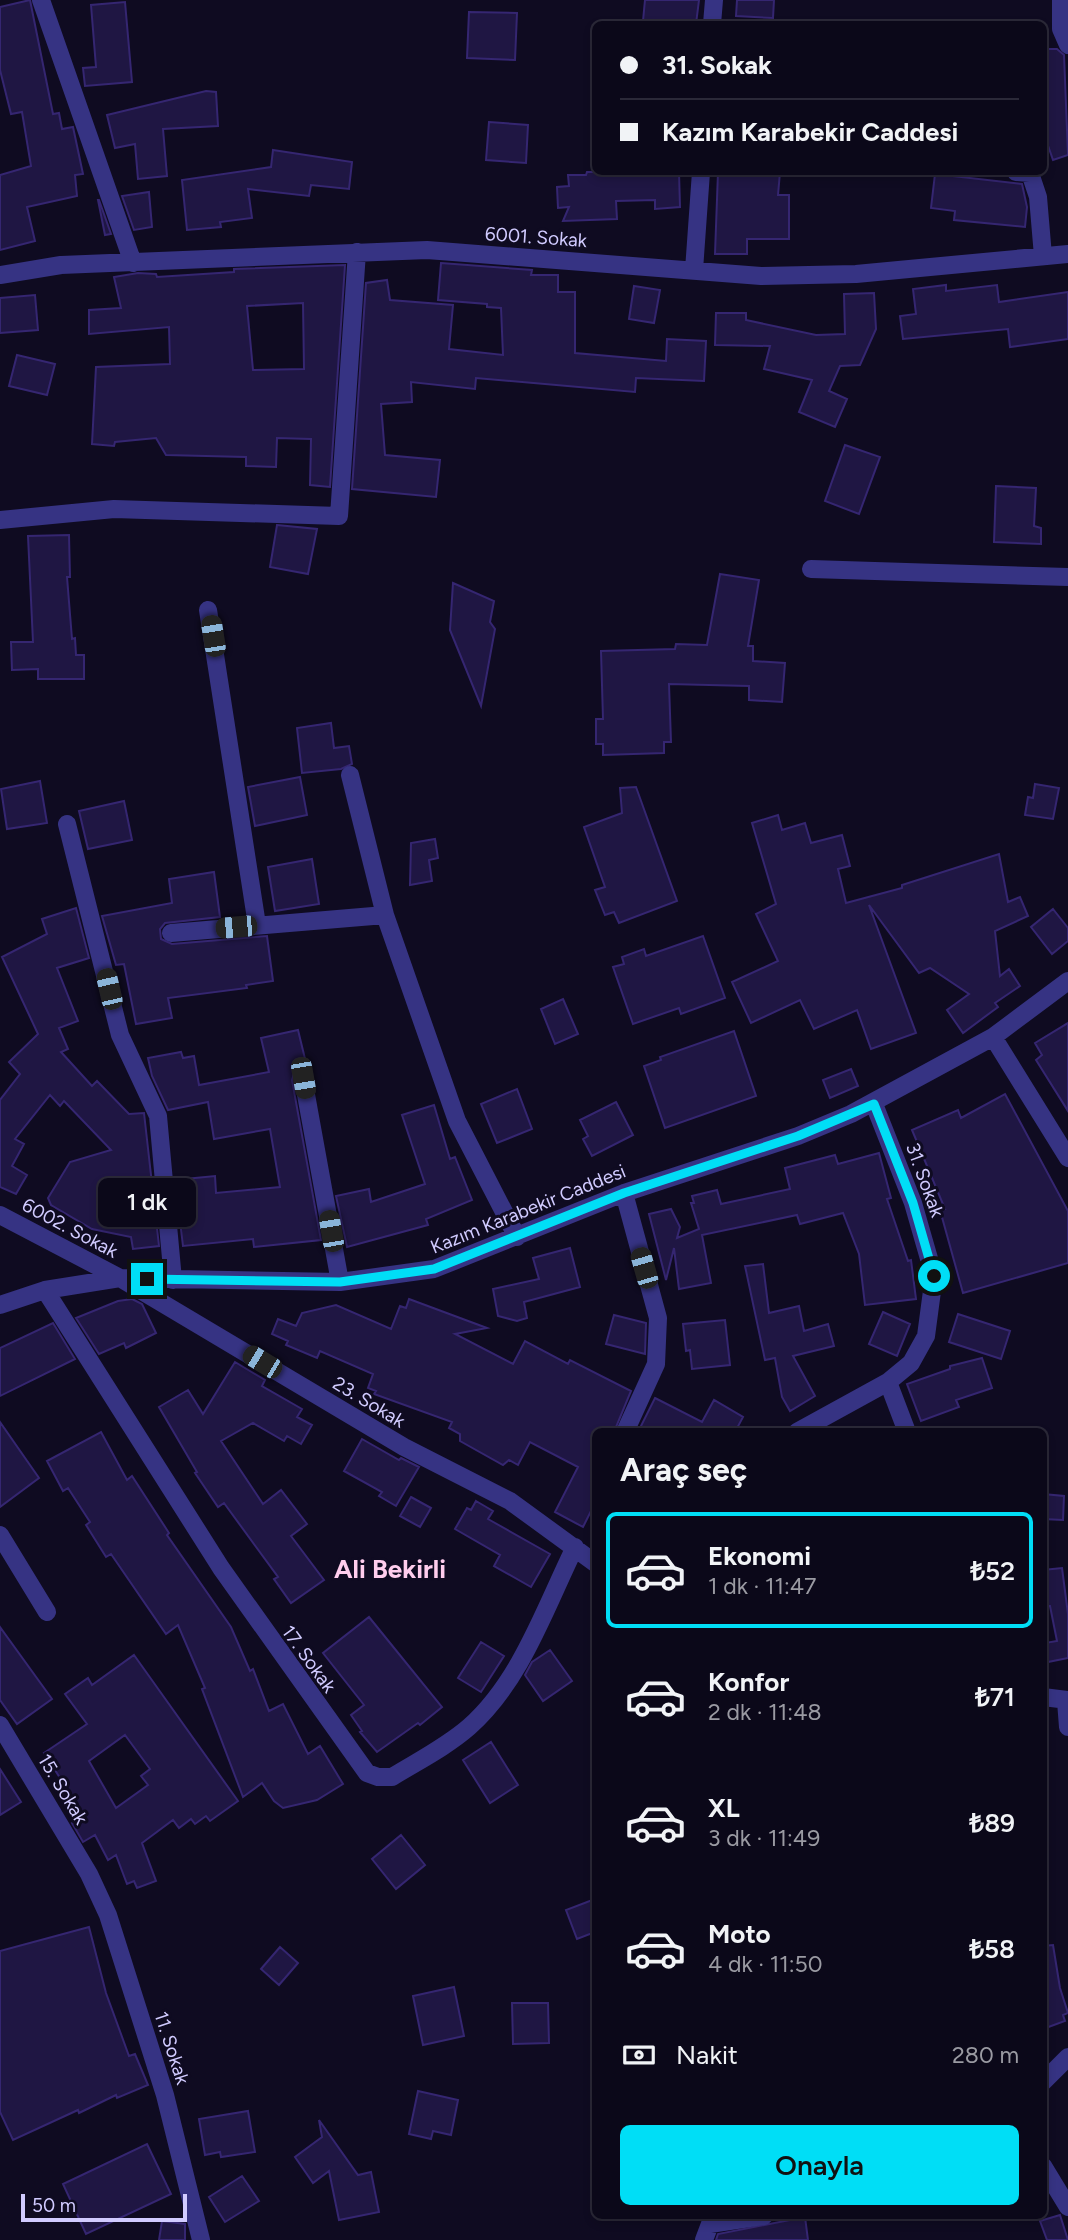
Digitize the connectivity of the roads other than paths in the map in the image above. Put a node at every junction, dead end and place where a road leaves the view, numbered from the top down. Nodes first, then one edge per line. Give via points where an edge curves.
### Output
1 (41, 0) edge
2 (714, 0) edge
3 (1061, 0) edge
4 (712, 21) edge
5 (1068, 44) edge
6 (701, 175) edge
7 (1031, 175) edge
8 (357, 252) junction
9 (1068, 254) edge
10 (1043, 256) junction
11 (133, 263) junction
12 (694, 270) junction
13 (0, 275) edge
14 (0, 520) edge
15 (811, 569) dead end
16 (1068, 576) edge
17 (208, 610) dead end
18 (350, 775) dead end
19 (67, 824) dead end
20 (386, 915) junction
21 (257, 926) junction
22 (171, 933) dead end
23 (1068, 981) edge
24 (993, 1037) junction
25 (303, 1078) dead end
26 (874, 1104) junction
27 (1068, 1158) edge
28 (624, 1193) junction
29 (0, 1215) edge
30 (517, 1237) junction
31 (120, 1278) junction
32 (173, 1280) junction
33 (340, 1282) junction
34 (45, 1290) junction
35 (0, 1305) edge
36 (888, 1382) junction
37 (627, 1428) edge
38 (804, 1428) edge
39 (905, 1428) edge
40 (0, 1535) edge
41 (575, 1547) junction
42 (592, 1561) edge
43 (47, 1612) dead end
44 (1047, 1698) edge
45 (1067, 1700) edge
46 (0, 1725) edge
47 (1068, 1727) edge
48 (89, 1874) joint
49 (1068, 2057) edge
50 (1047, 2078) edge
51 (1047, 2173) edge
52 (1068, 2207) edge
53 (753, 2219) edge
54 (707, 2232) edge
55 (201, 2240) edge

1 - 11 street
2 - 4 street
3 - 5 street via 1061,29
6 - 12 street
7 - 10 street via 1038,197
8 - 11 street, 6001. Sokak
8 - 12 street, 6001. Sokak via 427,250
8 - 14 street via 339,516 114,509
9 - 10 street, 6001. Sokak
10 - 12 street, 6001. Sokak via 856,274 761,276
11 - 13 street, 6001. Sokak via 61,265
15 - 16 street
17 - 21 street
18 - 20 street
19 - 32 street via 120,1035 158,1115
20 - 21 street
20 - 30 street via 457,1121
21 - 22 street
23 - 24 street, Kazım Karabekir Caddesi
24 - 26 street, Kazım Karabekir Caddesi
24 - 27 street
25 - 33 street
26 - 28 street, Kazım Karabekir Caddesi via 798,1136
26 - 36 street, 31. Sokak via 913,1203 934,1276 926,1336 911,1363
28 - 30 street, Kazım Karabekir Caddesi
28 - 37 street via 658,1318 656,1364
29 - 31 street, 6002. Sokak
30 - 33 street, Kazım Karabekir Caddesi via 434,1269
31 - 32 street, Kazım Karabekir Caddesi
31 - 34 street, Kazım Karabekir Caddesi
31 - 41 street, 23. Sokak via 404,1447 510,1501
32 - 33 street, Kazım Karabekir Caddesi
34 - 35 street, Kazım Karabekir Caddesi
34 - 41 street, 17. Sokak via 220,1568 367,1773 392,1777 469,1727 520,1661
36 - 38 street, 31. Sokak
36 - 39 street
40 - 43 street
41 - 42 street, 23. Sokak
44 - 45 street
45 - 47 street
46 - 48 street, 15. Sokak
48 - 55 street, 11. Sokak via 108,1915 165,2095
49 - 50 street
51 - 52 street
53 - 54 street

